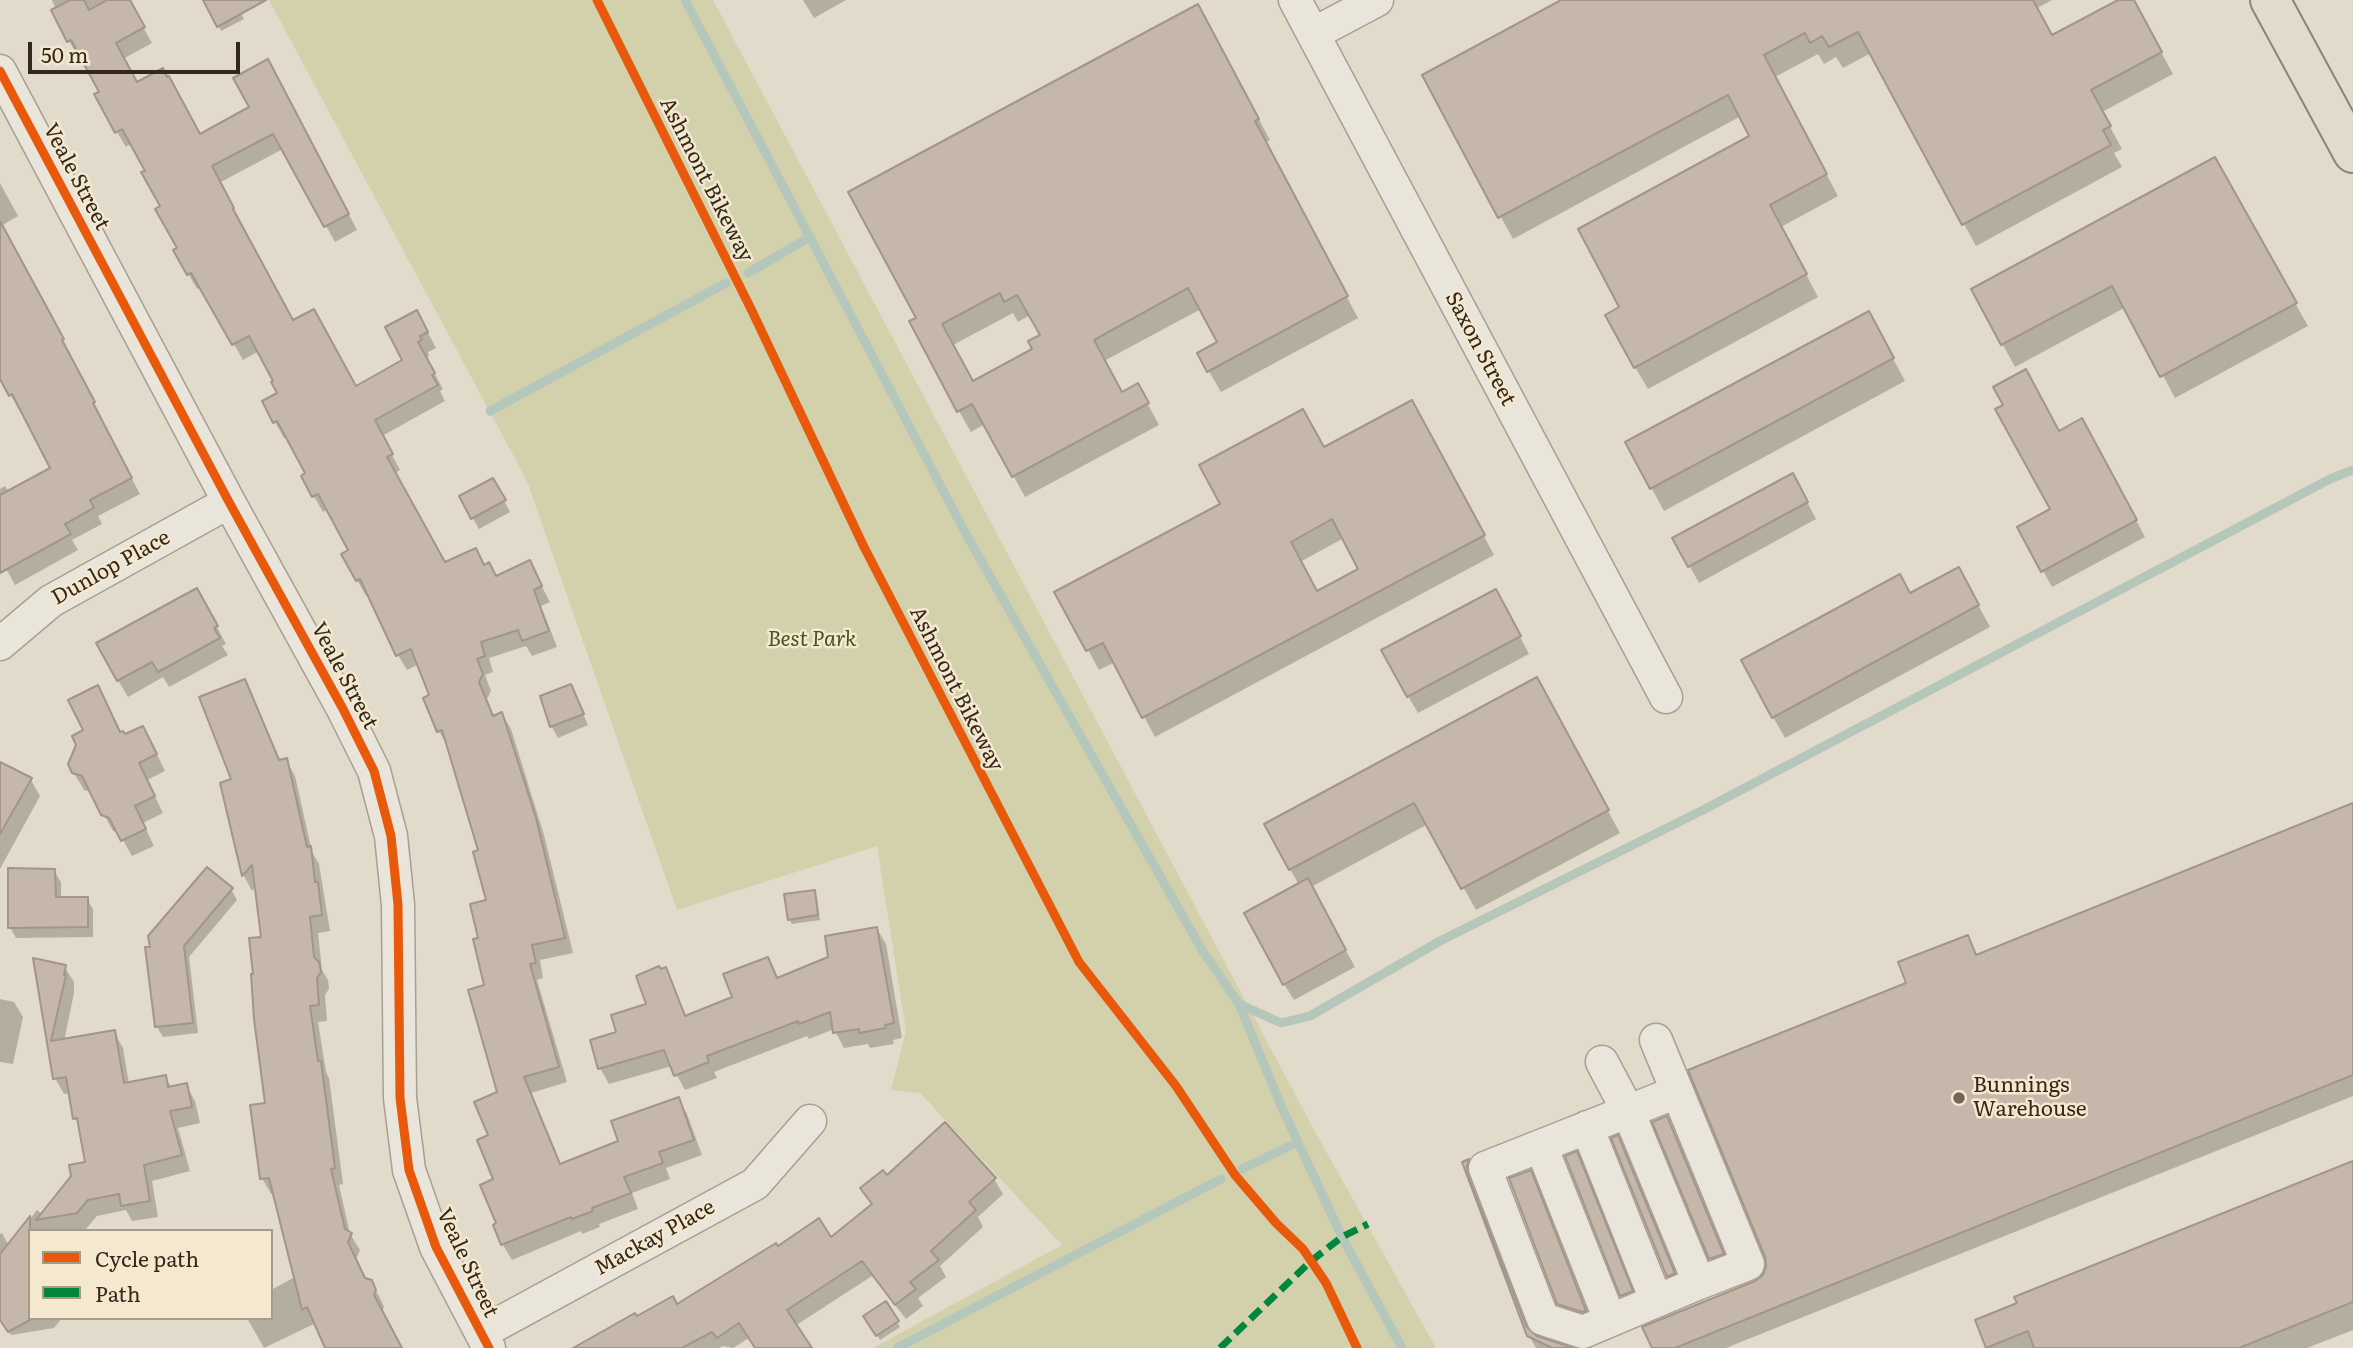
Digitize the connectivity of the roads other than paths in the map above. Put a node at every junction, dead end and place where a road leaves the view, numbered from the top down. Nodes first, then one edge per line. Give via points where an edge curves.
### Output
1 (1295, 0) edge
2 (1377, 0) edge
3 (2270, 0) edge
4 (1313, 34) junction
5 (1, 76) edge
6 (2353, 153) edge
7 (229, 502) junction
8 (0, 644) edge
9 (1666, 697) dead end
10 (1656, 1040) dead end
11 (1602, 1062) dead end
12 (1677, 1092) junction
13 (1629, 1111) junction
14 (810, 1121) dead end
15 (1587, 1127) junction
16 (1541, 1146) junction
17 (1699, 1283) junction
18 (1656, 1300) junction
19 (1610, 1320) junction
20 (485, 1341) edge

1 - 4 street, Saxon Street
2 - 4 street
3 - 6 main road
4 - 9 street, Saxon Street
5 - 7 street, Veale Street
7 - 8 street, Dunlop Place via 51,601
7 - 20 street, Veale Street via 374,771 391,836 398,905 400,1098 409,1170 436,1247
10 - 12 street
11 - 13 street
12 - 13 street
12 - 17 street via 1748,1264
13 - 15 street
13 - 17 street
14 - 20 street, Mackay Place via 755,1184
15 - 16 street
15 - 18 street
16 - 19 street
16 - 19 street via 1485,1168 1543,1319 1583,1332
17 - 18 street
18 - 19 street

